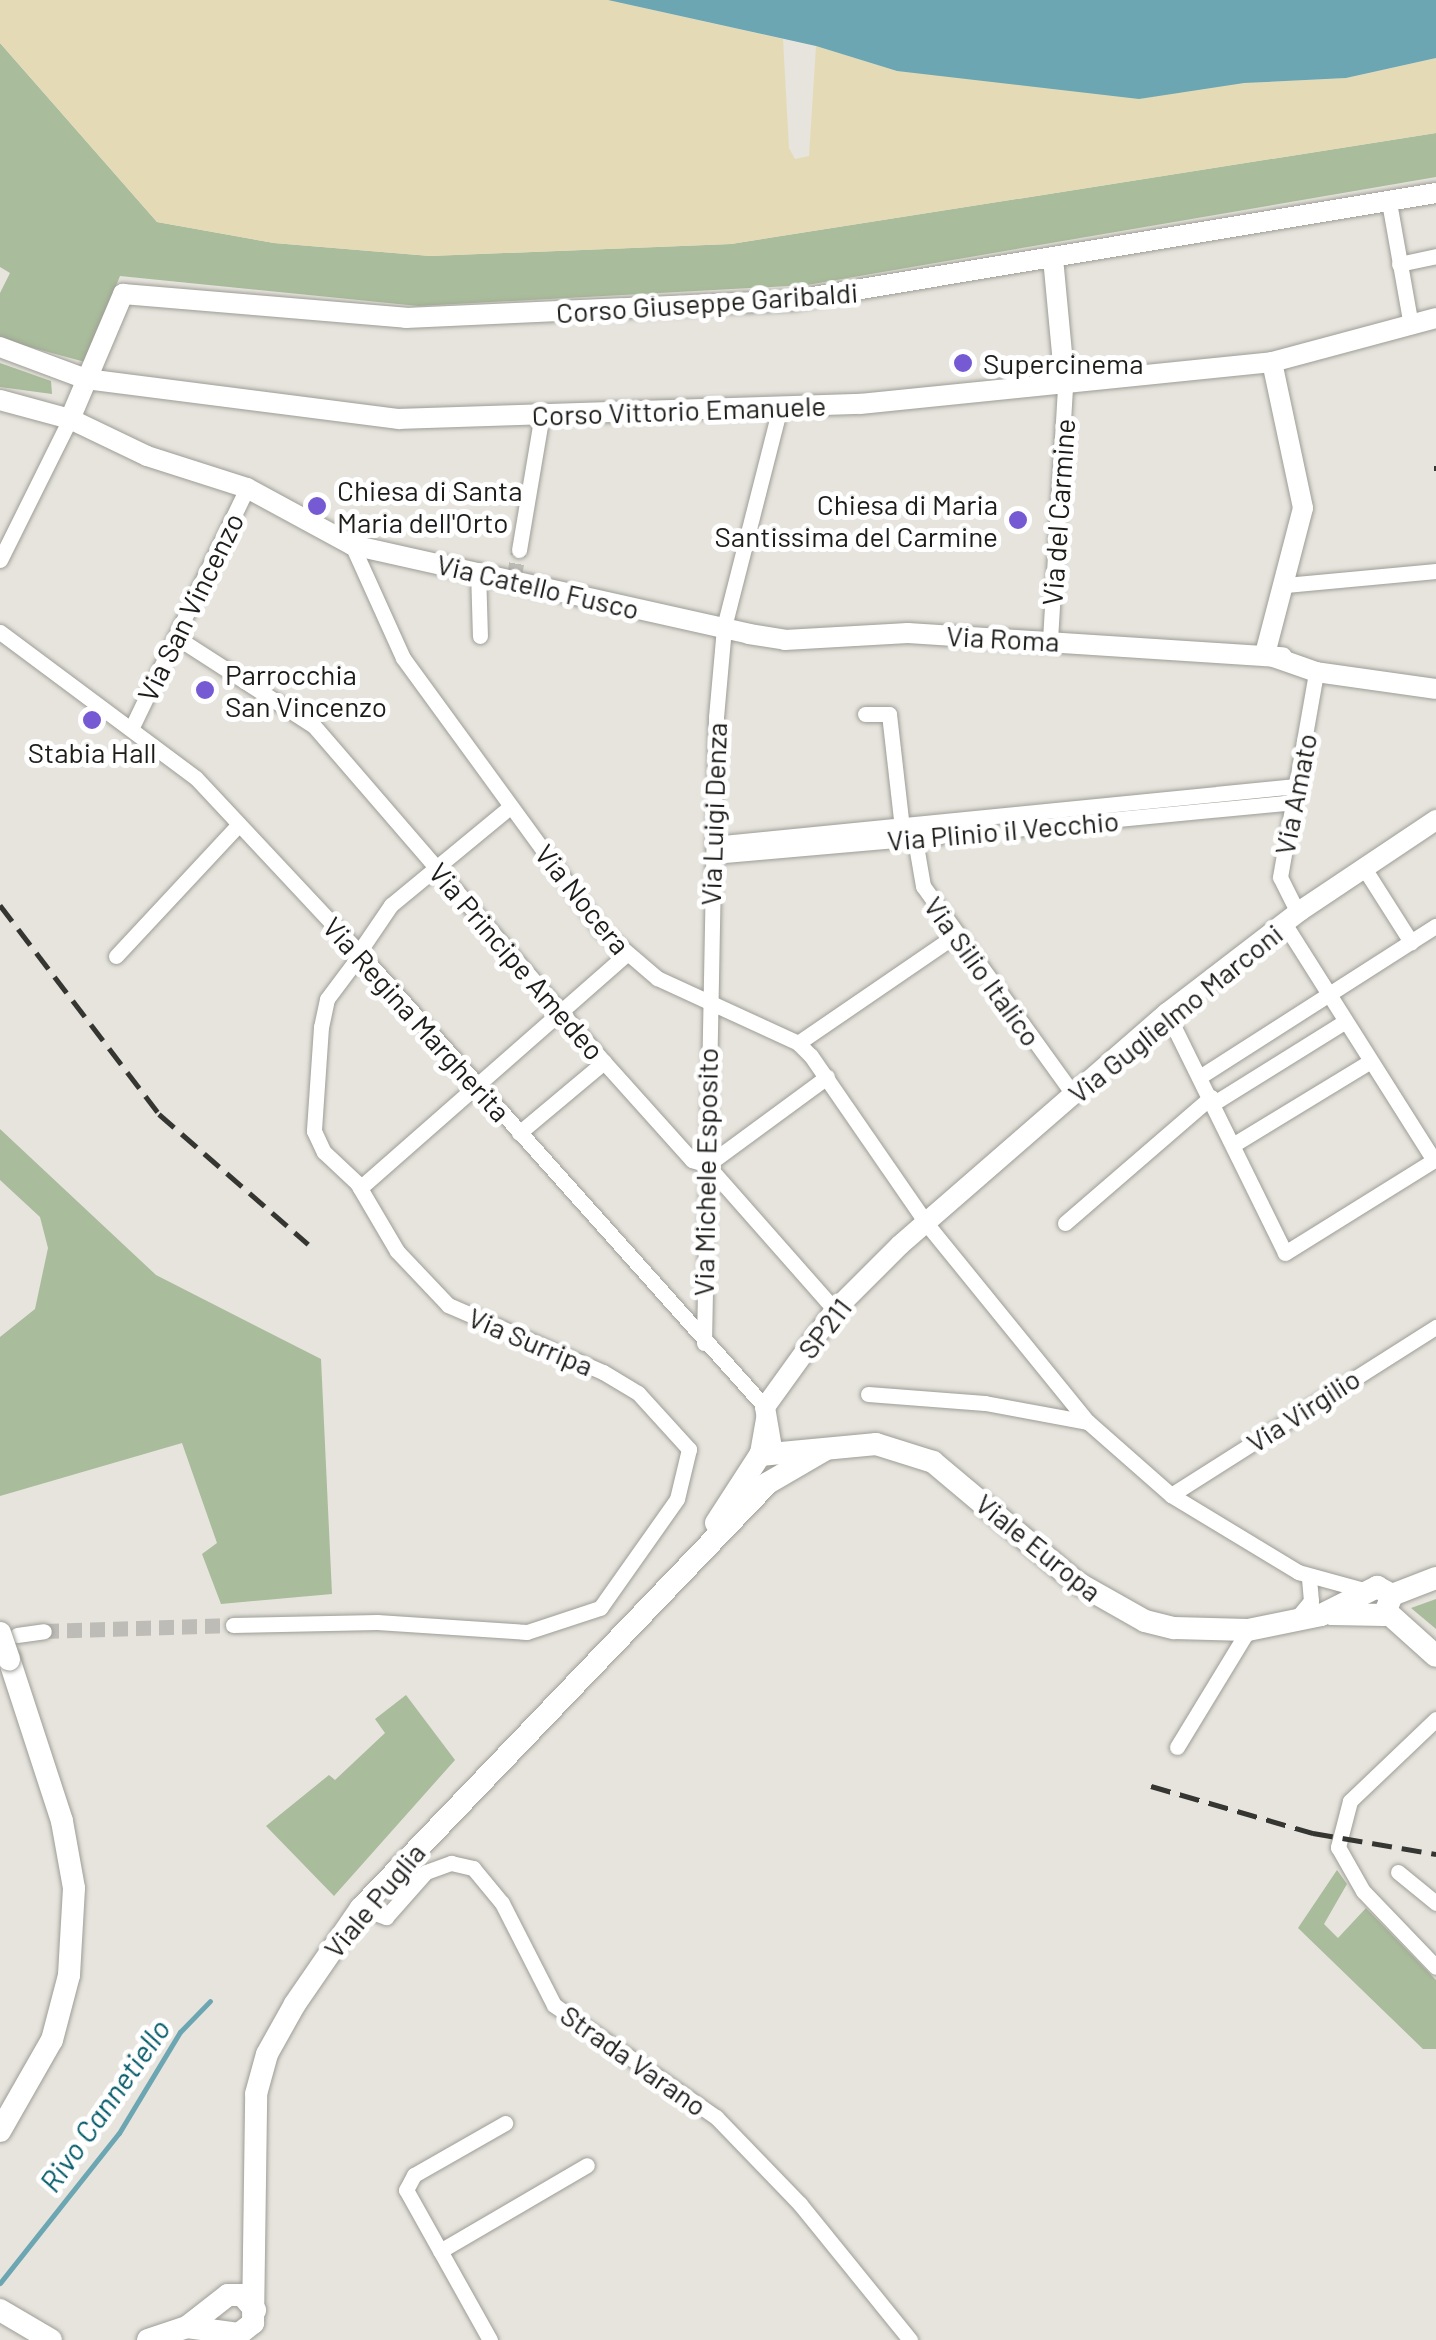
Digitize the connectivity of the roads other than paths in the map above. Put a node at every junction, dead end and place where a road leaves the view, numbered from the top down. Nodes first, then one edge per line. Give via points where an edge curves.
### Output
1 (1436, 193) edge
2 (1389, 202) junction
3 (1436, 256) edge
4 (1052, 258) junction
5 (1398, 264) junction
6 (1436, 318) edge
7 (1411, 325) junction
8 (0, 347) edge
9 (1272, 362) junction
10 (86, 379) junction
11 (1065, 384) junction
12 (0, 400) edge
13 (780, 408) junction
14 (542, 414) junction
15 (70, 419) junction
16 (247, 488) junction
17 (352, 544) junction
18 (519, 550) tunnel mouth
19 (0, 560) edge
20 (478, 570) junction
21 (1436, 571) edge
22 (1284, 585) junction
23 (724, 626) junction
24 (480, 636) dead end
25 (176, 638) junction
26 (3, 640) edge
27 (1050, 640) junction
28 (1273, 655) junction
29 (1316, 672) junction
30 (1436, 689) edge
31 (865, 714) dead end
32 (132, 727) junction
33 (1295, 794) junction
34 (510, 808) junction
35 (240, 824) junction
36 (1435, 825) edge
37 (910, 831) junction
38 (713, 850) junction
39 (434, 866) junction
40 (1364, 868) junction
41 (1291, 918) junction
42 (1436, 926) edge
43 (954, 936) junction
44 (1411, 942) junction
45 (360, 953) junction
46 (626, 954) junction
47 (116, 956) dead end
48 (1328, 994) junction
49 (707, 1002) junction
50 (562, 1012) junction
51 (1167, 1013) junction
52 (1344, 1022) junction
53 (798, 1043) junction
54 (604, 1062) junction
55 (1369, 1062) junction
56 (1200, 1076) junction
57 (827, 1077) junction
58 (477, 1086) junction
59 (1073, 1094) junction
60 (1212, 1100) junction
61 (519, 1133) junction
62 (1236, 1143) junction
63 (1435, 1160) edge
64 (708, 1165) junction
65 (360, 1188) junction
66 (926, 1223) junction
67 (1065, 1223) dead end
68 (835, 1310) junction
69 (1436, 1327) edge
70 (704, 1343) junction
71 (868, 1394) dead end
72 (765, 1408) junction
73 (1088, 1422) junction
74 (768, 1466) junction
75 (1171, 1495) junction
76 (1310, 1577) junction
77 (1436, 1578) edge
78 (1377, 1601) junction
79 (600, 1608) junction
80 (1292, 1622) junction
81 (233, 1625) tunnel mouth
82 (1248, 1630) junction
83 (44, 1631) tunnel mouth
84 (630, 1631) junction
85 (9, 1634) edge
86 (1436, 1656) edge
87 (1436, 1719) edge
88 (1177, 1747) dead end
89 (1398, 1872) dead end
90 (1436, 1902) edge
91 (360, 1908) junction
92 (1436, 1966) edge
93 (505, 2124) dead end
94 (0, 2131) edge
95 (587, 2165) dead end
96 (440, 2251) junction
97 (252, 2260) junction
98 (224, 2299) junction
99 (0, 2310) edge
100 (186, 2327) junction
101 (244, 2329) edge
102 (51, 2340) edge
103 (148, 2340) edge
104 (490, 2340) edge
105 (910, 2340) edge

1 - 2 street, Corso Giuseppe Garibaldi
2 - 4 street, Corso Giuseppe Garibaldi
2 - 5 street
3 - 5 street
4 - 10 street, Corso Giuseppe Garibaldi via 830,298 406,318 123,294
4 - 11 street
5 - 7 street
6 - 7 street, Corso Vittorio Emanuele
7 - 9 street, Corso Vittorio Emanuele
8 - 10 street, Corso Vittorio Emanuele
9 - 11 street, Corso Vittorio Emanuele
9 - 22 street via 1304,508
10 - 14 street, Corso Vittorio Emanuele via 399,419
10 - 15 street
11 - 13 street, Corso Vittorio Emanuele
11 - 27 street, Via del Carmine
12 - 15 street, Via Catello Fusco
13 - 14 street, Corso Vittorio Emanuele
13 - 23 street, Via Luigi Denza
14 - 18 street
15 - 16 street, Via Catello Fusco via 147,456
15 - 19 street
16 - 17 street, Via Catello Fusco
16 - 25 street, Via San Vincenzo
17 - 20 street, Via Catello Fusco
17 - 34 street, Via Nocera via 403,658
20 - 23 street, Via Catello Fusco
20 - 24 street
21 - 22 street
22 - 28 street
23 - 27 street, Via Roma via 785,640 908,633
23 - 38 street, Via Luigi Denza
25 - 32 street, Via San Vincenzo
25 - 39 street, Via Principe Amedeo via 314,726
26 - 32 street, Via Regina Margherita
27 - 28 street, Via Roma
28 - 29 street, Via Roma
29 - 30 street, Via Roma
29 - 33 street, Via Amato
31 - 37 street, Via Silio Italico via 890,714
32 - 35 street, Via Regina Margherita
33 - 37 street, Via Plinio il Vecchio
33 - 41 street, Via Amato via 1280,877
34 - 39 street, Via Surripa
34 - 46 street, Via Nocera
35 - 45 street, Via Regina Margherita
35 - 47 street
36 - 40 street, Via Guglielmo Marconi
37 - 38 street, Via Plinio il Vecchio
37 - 43 street, Via Silio Italico via 923,886
38 - 49 street, Via Luigi Denza
39 - 45 street, Via Surripa via 373,923
39 - 50 street, Via Principe Amedeo
40 - 41 street, Via Guglielmo Marconi
40 - 44 street
41 - 48 street, Via Amato
41 - 51 street, Via Guglielmo Marconi
42 - 44 street
43 - 53 street
43 - 59 street, Via Silio Italico
44 - 48 street
45 - 58 street, Via Regina Margherita
45 - 65 street, Via Surripa via 327,1000 314,1132
46 - 49 street, Via Nocera
46 - 50 street
48 - 52 street, Via Amato
48 - 56 street
49 - 53 street, Via Nocera
49 - 64 street, Via Michele Esposito
50 - 54 street, Via Principe Amedeo
50 - 58 street
51 - 56 street
51 - 59 street, Via Guglielmo Marconi
52 - 55 street, Via Amato
52 - 60 street
53 - 57 street, Via Nocera
54 - 61 street
54 - 64 street, Via Principe Amedeo via 692,1160
55 - 62 street
55 - 63 street, Via Amato
56 - 60 street
57 - 64 street
57 - 66 street, Via Nocera
58 - 61 street, Via Regina Margherita
58 - 65 street
59 - 66 street, Via Guglielmo Marconi
60 - 62 street
60 - 67 street
61 - 70 street, Via Regina Margherita
62 - 63 street via 1285,1253
64 - 68 street, Via Principe Amedeo
64 - 70 street, Via Michele Esposito
65 - 79 street, Via Surripa via 396,1251 448,1305 615,1379 675,1428 689,1449 677,1499
66 - 68 street, SP211
66 - 73 street, Via Nocera
68 - 72 street, SP211
69 - 75 street, Via Virgilio
70 - 72 street, Via Regina Margherita
71 - 73 street via 985,1403
72 - 74 street
73 - 75 street, Via Nocera
74 - 82 main road, Viale Europa via 876,1444 916,1453 1111,1605 1174,1628
74 - 84 main road, Viale Puglia
75 - 76 street, Via Nocera
76 - 78 street, Via Nocera
76 - 80 street via 1312,1601
77 - 78 main road
78 - 80 main road, Viale Europa
78 - 86 main road
79 - 81 street via 527,1632 377,1622
79 - 84 street
80 - 82 main road, Viale Europa
82 - 88 street
83 - 85 street
84 - 91 main road, Viale Puglia
85 - 94 main road, bridge via 9,1659 62,1822 74,1888 69,1975 52,2040
87 - 92 street via 1350,1801 1338,1839 1353,1878
89 - 90 street
91 - 97 main road, Viale Puglia via 267,2054 256,2094
91 - 105 street, Strada Varano via 386,1917 426,1872 450,1863 473,1868 502,1903 554,2005 716,2117 800,2204
93 - 96 street via 414,2175 406,2190
95 - 96 street
96 - 104 street
97 - 98 main road
97 - 101 main road, Viale Puglia
98 - 100 main road
98 - 101 main road
98 - 101 main road via 248,2299
99 - 102 main road
100 - 101 main road
100 - 103 main road

